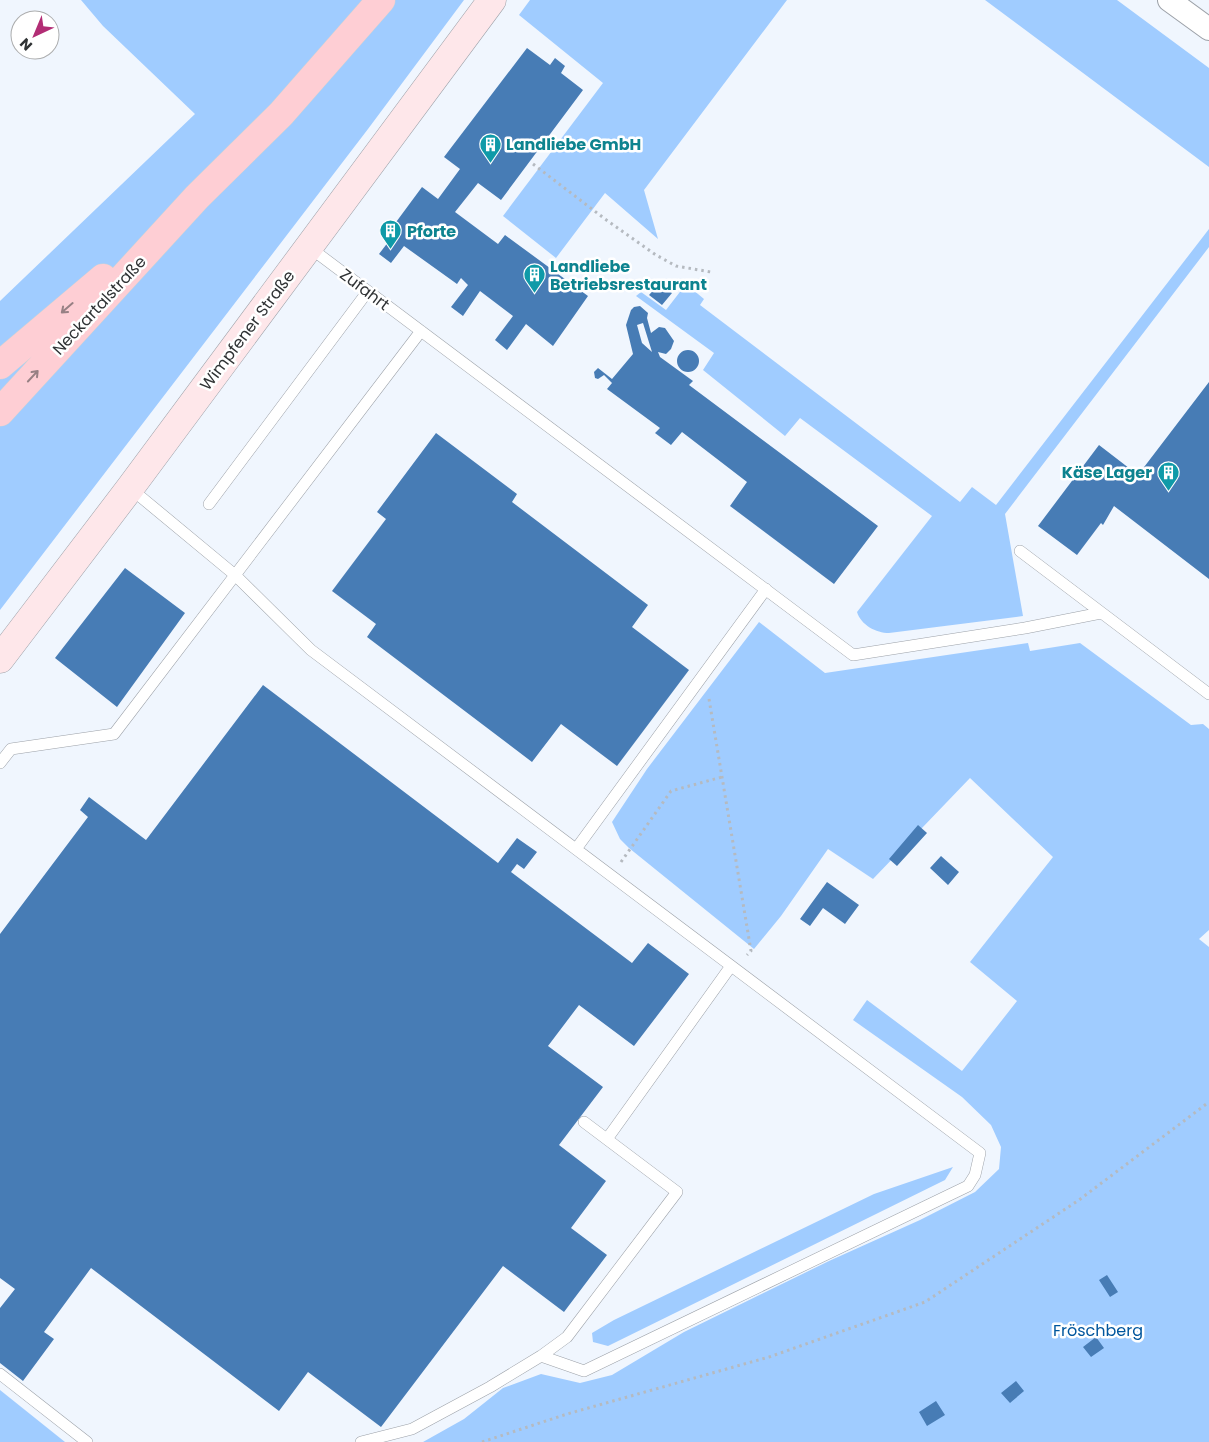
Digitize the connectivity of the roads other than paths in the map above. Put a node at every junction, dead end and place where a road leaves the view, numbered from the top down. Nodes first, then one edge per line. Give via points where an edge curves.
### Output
1 (381, 0) edge
2 (492, 0) edge
3 (1169, 0) edge
4 (1209, 29) edge
5 (197, 197) junction
6 (309, 247) junction
7 (368, 291) junction
8 (422, 331) junction
9 (0, 365) edge
10 (0, 412) edge
11 (130, 488) junction
12 (209, 504) dead end
13 (1020, 551) dead end
14 (235, 575) junction
15 (766, 589) junction
16 (1101, 613) junction
17 (0, 659) edge
18 (1209, 694) edge
19 (0, 763) edge
20 (576, 850) junction
21 (733, 968) junction
22 (584, 1122) dead end
23 (607, 1139) junction
24 (541, 1356) junction
25 (0, 1374) edge
26 (87, 1442) edge
27 (361, 1442) edge

1 - 5 main road, Neckartalstraße via 281,114
2 - 6 street, Wimpfener Straße
3 - 4 street
5 -> 9 main road, Neckartalstraße
10 -> 5 main road, Neckartalstraße
6 - 7 lane, Zufahrt
6 - 11 street, Wimpfener Straße
7 - 8 lane, Zufahrt
7 - 12 lane
8 - 14 lane
8 - 15 lane, Zufahrt
11 - 14 lane
11 - 17 street, Wimpfener Straße
13 - 16 lane
14 - 19 lane via 114,734 11,749
14 - 20 lane via 311,650
15 - 16 lane, Zufahrt via 853,654
15 - 20 lane
16 - 18 lane
20 - 21 lane
21 - 23 lane
21 - 24 lane via 980,1153 975,1175 968,1186 584,1371
22 - 23 lane
23 - 24 lane via 677,1192 566,1337
24 - 27 lane via 412,1429
25 - 26 lane

